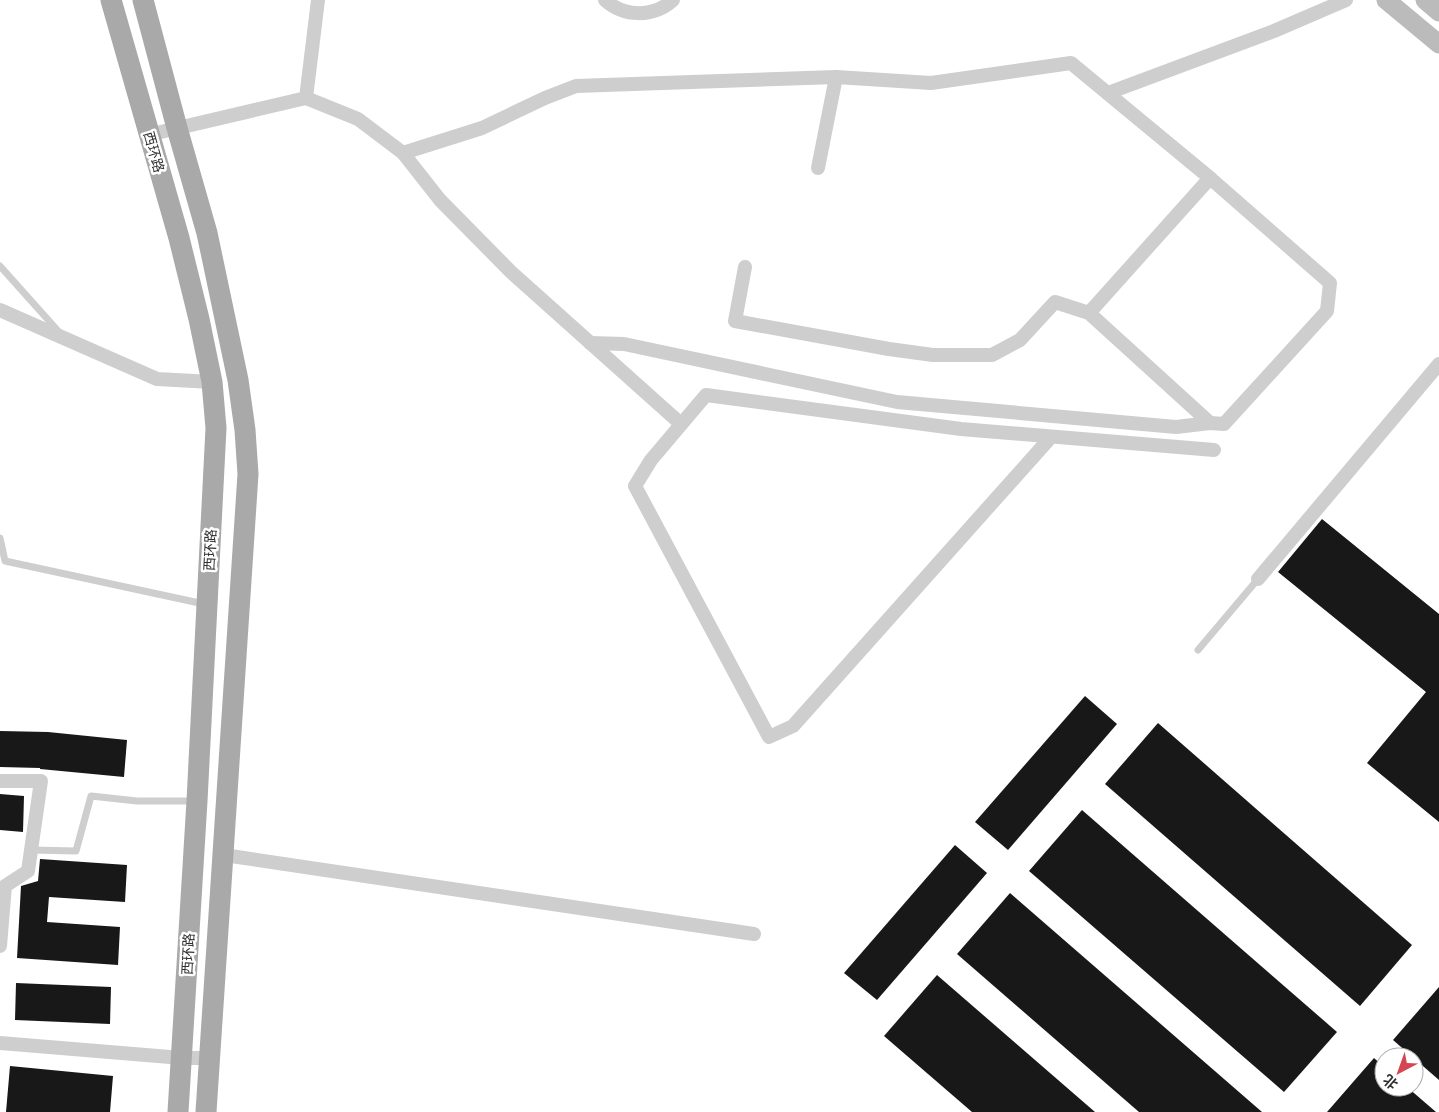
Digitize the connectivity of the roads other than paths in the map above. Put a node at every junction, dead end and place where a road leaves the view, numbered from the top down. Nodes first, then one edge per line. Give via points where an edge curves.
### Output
1 (111, 0) edge
2 (143, 0) edge
3 (318, 0) edge
4 (604, 0) edge
5 (673, 0) edge
6 (1346, 0) edge
7 (1386, 0) edge
8 (1425, 0) edge
9 (1439, 12) edge
10 (1439, 44) edge
11 (836, 77) junction
12 (1108, 93) junction
13 (306, 98) junction
14 (177, 128) junction
15 (148, 135) junction
16 (403, 153) junction
17 (818, 168) dead end
18 (1210, 178) junction
19 (0, 266) edge
20 (745, 267) dead end
21 (0, 310) edge
22 (1089, 313) junction
23 (66, 340) junction
24 (590, 343) junction
25 (1439, 364) edge
26 (212, 382) junction
27 (1210, 423) junction
28 (681, 424) junction
29 (1051, 437) junction
30 (1214, 450) dead end
31 (0, 538) edge
32 (1258, 579) joint
33 (208, 605) junction
34 (1198, 650) dead end
35 (0, 781) edge
36 (197, 801) junction
37 (32, 850) junction
38 (224, 855) junction
39 (754, 934) dead end
40 (0, 946) edge
41 (0, 1043) edge
42 (182, 1058) junction
43 (210, 1058) junction
44 (178, 1112) edge
45 (206, 1112) edge

1 - 15 main road, 西环路
2 - 14 main road, 西环路
3 - 13 street
4 - 5 street via 627,13 643,14 658,10
6 - 12 street via 1274,32
7 - 10 main road
8 - 9 main road
11 - 12 street via 930,83 1071,63
11 - 16 street via 576,86 482,128
11 - 17 street
12 - 18 street
13 - 14 street
13 - 16 street via 358,119
14 - 15 street
14 - 38 main road, 西环路 via 207,233 238,380 248,474
15 - 26 main road, 西环路 via 179,238
16 - 24 street via 440,200 511,272
18 - 22 street
18 - 27 street via 1330,283 1327,311 1224,424
19 - 23 lane
20 - 22 street via 735,320 933,355 992,355 1020,340 1055,302
21 - 23 street
22 - 27 street
23 - 26 street via 156,379
24 - 27 street via 624,344 897,402 1176,427
24 - 28 street
25 - 32 street
26 - 33 main road, 西环路 via 216,428
28 - 29 street via 706,395 961,429
28 - 29 street via 635,486 769,737 793,726
29 - 30 street
31 - 33 lane via 5,561
32 - 34 lane
33 - 36 main road, 西环路
35 - 37 street via 41,781
36 - 37 lane via 137,801 91,796 76,851
36 - 42 main road, 西环路
37 - 40 street via 28,871 5,886
38 - 39 street
38 - 43 main road, 西环路
41 - 42 street
42 - 43 street
42 - 44 main road, 西环路
43 - 45 main road, 西环路

